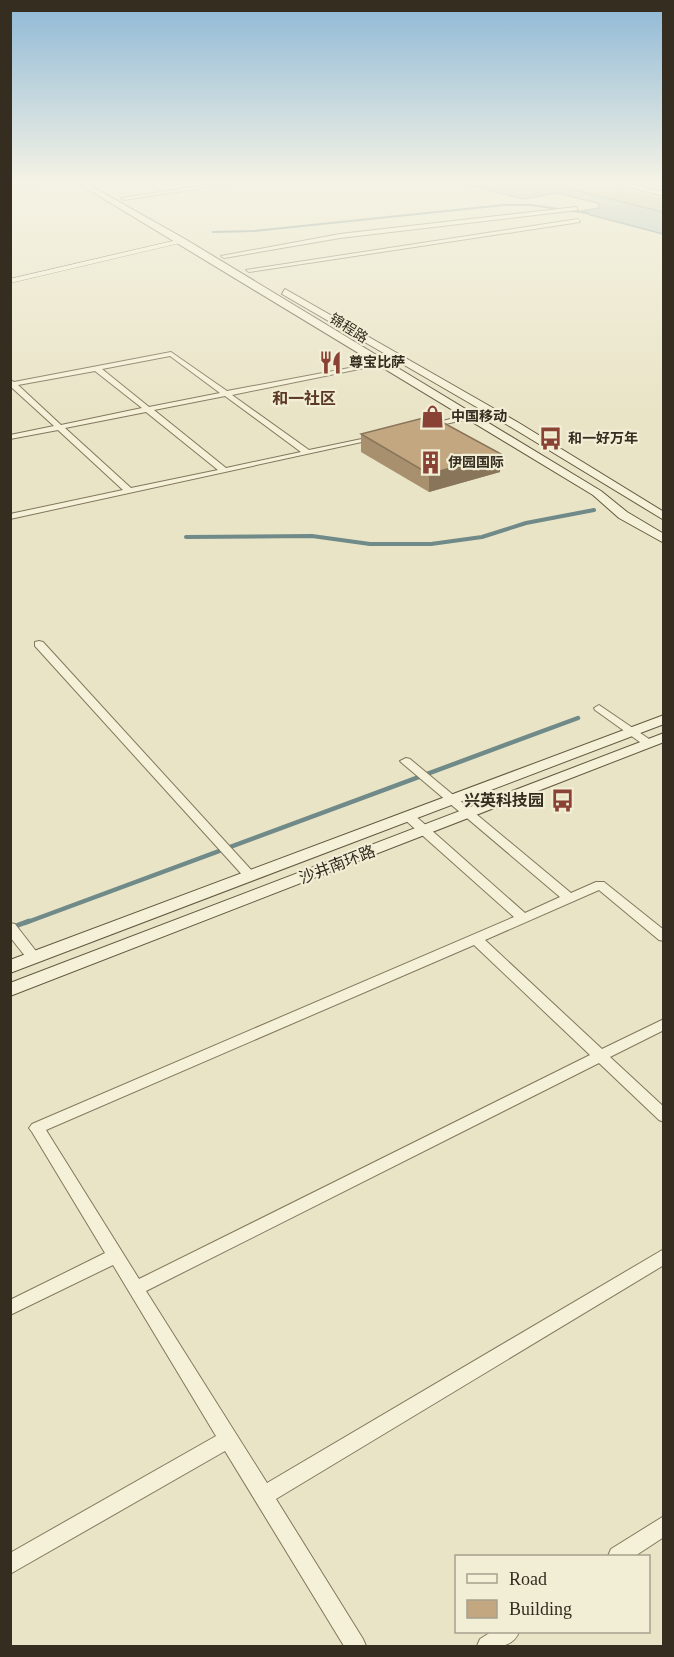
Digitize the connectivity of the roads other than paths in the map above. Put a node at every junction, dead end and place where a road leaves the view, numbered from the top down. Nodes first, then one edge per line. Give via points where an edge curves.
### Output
1 (103, 259) edge
2 (211, 259) edge
3 (230, 259) edge
4 (321, 259) edge
5 (249, 270) junction
6 (10, 281) edge
7 (392, 354) junction
8 (375, 361) junction
9 (96, 368) junction
10 (12, 383) edge
11 (225, 393) junction
12 (148, 408) junction
13 (469, 416) junction
14 (59, 426) junction
15 (423, 427) edge
16 (388, 435) edge
17 (10, 437) edge
18 (308, 453) junction
19 (225, 471) junction
20 (130, 492) junction
21 (10, 504) edge
22 (15, 516) edge
23 (663, 517) edge
24 (663, 539) edge
25 (39, 644) dead end
26 (598, 708) dead end
27 (663, 719) edge
28 (632, 731) junction
29 (656, 740) edge
30 (406, 761) dead end
31 (452, 799) junction
32 (468, 813) junction
33 (408, 816) junction
34 (423, 831) junction
35 (250, 876) junction
36 (569, 898) junction
37 (523, 918) junction
38 (10, 927) edge
39 (663, 937) edge
40 (476, 939) junction
41 (34, 958) junction
42 (10, 967) edge
43 (10, 990) edge
44 (663, 1024) edge
45 (599, 1056) junction
46 (663, 1116) edge
47 (116, 1256) junction
48 (663, 1256) edge
49 (136, 1288) junction
50 (10, 1308) edge
51 (228, 1440) junction
52 (263, 1496) junction
53 (663, 1525) edge
54 (621, 1555) edge
55 (10, 1564) edge
56 (508, 1633) edge
57 (356, 1647) edge
58 (487, 1647) edge

1 - 6 street
2 - 8 main road, 锦程路
3 - 5 main road, 锦程路
4 - 5 street
5 - 7 main road, 锦程路
7 - 8 main road
7 - 23 main road, 锦程路
8 - 11 street
8 - 13 main road, 锦程路
9 - 10 street
9 - 11 street via 171,354
9 - 12 street
10 - 14 street
11 - 12 street
11 - 18 street
12 - 14 street
12 - 19 street
13 - 15 street
13 - 24 main road, 锦程路 via 597,493 623,515
14 - 17 street
14 - 20 street
16 - 18 street
18 - 19 street
19 - 20 street
20 - 22 street
21 - 22 street
25 - 35 street
26 - 28 street
27 - 28 main road, 沙井南环路
28 - 29 street
28 - 31 main road, 沙井南环路
29 - 32 main road, 沙井南环路
30 - 31 street
31 - 32 street
31 - 33 main road, 沙井南环路
32 - 34 main road, 沙井南环路
32 - 36 street
33 - 34 street
33 - 35 main road, 沙井南环路
34 - 37 street
34 - 43 main road, 沙井南环路
35 - 41 main road, 沙井南环路
36 - 37 street
36 - 39 street via 600,885
37 - 40 street
38 - 41 street
40 - 45 street
40 - 47 street via 37,1128
41 - 42 main road, 沙井南环路
44 - 45 street
45 - 46 street
45 - 49 street
47 - 49 street
47 - 50 street
48 - 52 street
49 - 51 street
51 - 52 street
51 - 55 street
52 - 57 street
53 - 54 street
56 - 58 street

